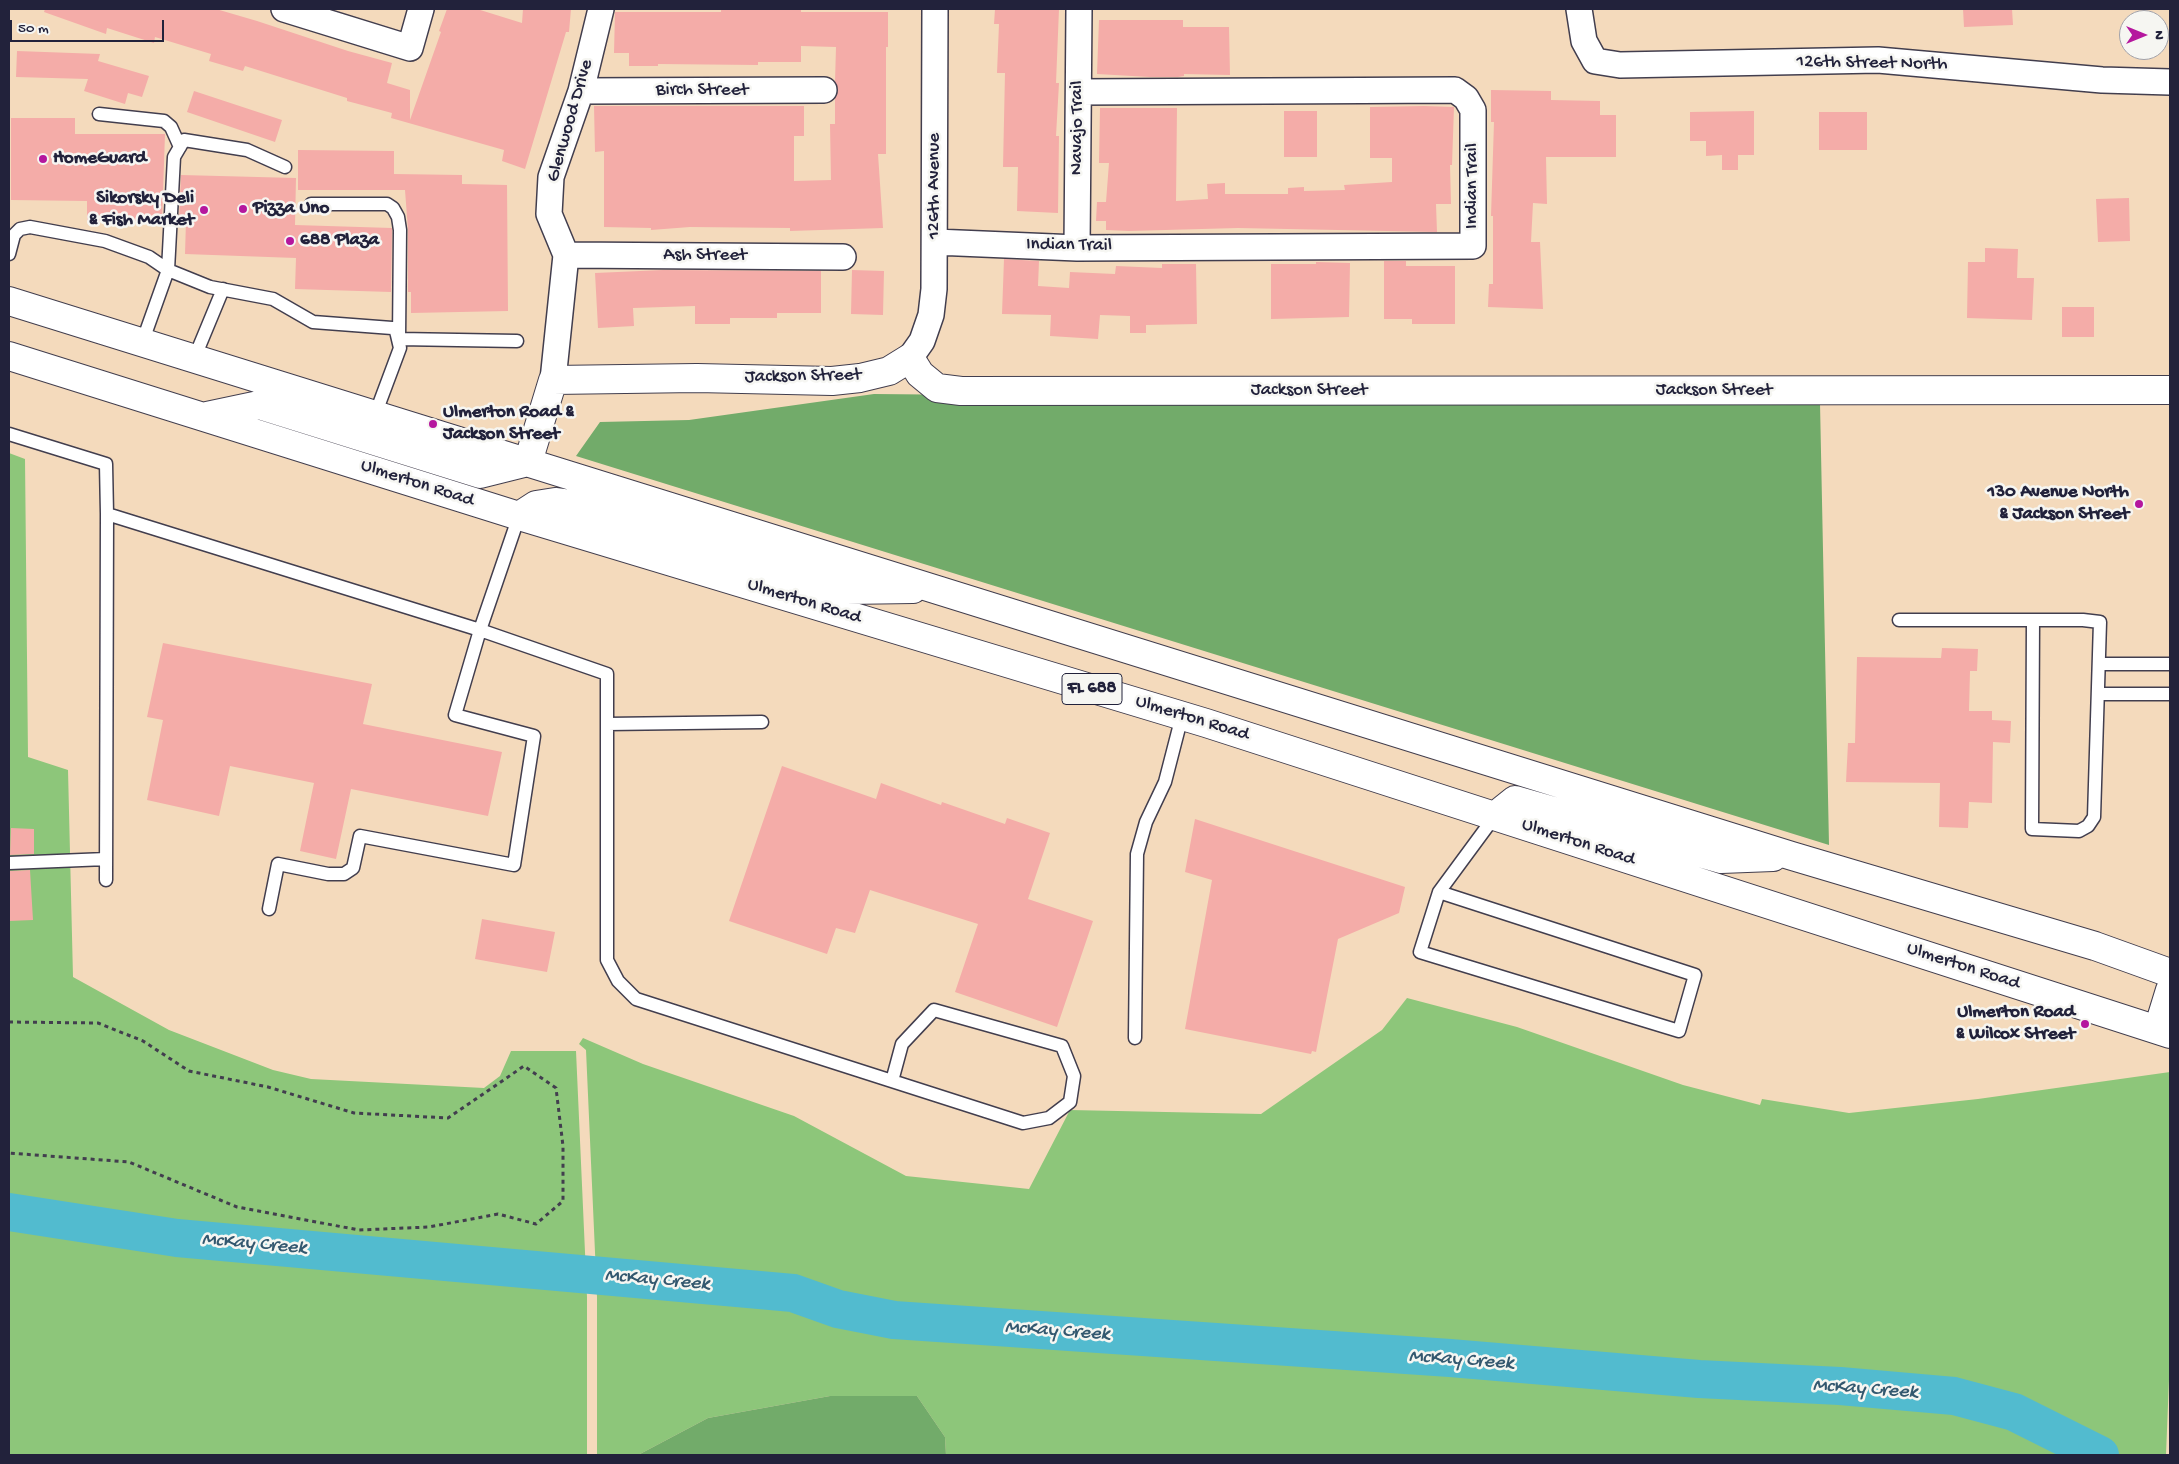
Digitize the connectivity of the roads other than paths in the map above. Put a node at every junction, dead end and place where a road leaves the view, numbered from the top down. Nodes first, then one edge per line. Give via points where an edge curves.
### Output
1 (284, 9) edge
2 (421, 9) edge
3 (602, 9) edge
4 (935, 9) edge
5 (1079, 9) edge
6 (1579, 9) edge
7 (2170, 82) edge
8 (824, 90) dead end
9 (581, 91) junction
10 (1079, 92) junction
11 (99, 114) dead end
12 (180, 147) junction
13 (285, 166) dead end
14 (311, 204) dead end
15 (14, 227) edge
16 (935, 242) junction
17 (1077, 248) junction
18 (9, 254) edge
19 (566, 255) junction
20 (843, 257) dead end
21 (168, 270) junction
22 (223, 290) junction
23 (9, 301) edge
24 (398, 339) junction
25 (517, 341) dead end
26 (142, 343) junction
27 (9, 356) edge
28 (910, 358) junction
29 (194, 359) junction
30 (553, 380) junction
31 (2170, 390) edge
32 (375, 415) junction
33 (206, 417) junction
34 (9, 434) edge
35 (528, 462) junction
36 (107, 514) junction
37 (519, 516) junction
38 (937, 588) junction
39 (1899, 620) dead end
40 (2033, 620) junction
41 (480, 630) junction
42 (2099, 664) junction
43 (2170, 664) edge
44 (2098, 694) junction
45 (2170, 694) edge
46 (1182, 716) junction
47 (762, 722) dead end
48 (607, 724) junction
49 (1495, 816) junction
50 (1792, 856) junction
51 (106, 859) junction
52 (9, 863) edge
53 (106, 880) dead end
54 (1439, 892) junction
55 (269, 909) dead end
56 (2170, 973) edge
57 (2170, 990) edge
58 (2164, 1032) edge
59 (1135, 1038) dead end
60 (892, 1081) junction

1 - 2 street via 410,48
3 - 9 street, Glenwood Drive
4 - 16 street, 126th Avenue
5 - 10 street, Navajo Trail
6 - 7 street, 126th Street North via 1584,42 1595,61 1620,65 1878,60 2102,80
8 - 9 street, Birch Street
9 - 19 street, Glenwood Drive via 550,185 549,214
10 - 17 street, Navajo Trail
10 - 17 street, Indian Trail via 1455,90 1466,98 1473,110 1473,246
11 - 12 lane via 164,121 171,127
12 - 13 lane via 184,140 191,139 248,150
12 - 21 lane via 174,156
14 - 24 lane via 387,204 393,208 400,230
15 - 18 lane
15 - 21 lane via 105,241 149,257
16 - 17 street, Indian Trail
16 - 28 street, 126th Avenue via 931,315 922,341
19 - 20 street, Ash Street
19 - 30 street, Glenwood Drive
21 - 22 lane
21 - 26 lane
22 - 24 lane via 273,299 313,322 392,328
22 - 29 lane
23 - 26 main road, FL 688
24 - 25 lane
24 - 32 lane via 400,348
26 - 29 main road, FL 688
27 - 33 main road, Ulmerton Road / FL 688
28 - 30 main road, Jackson Street via 889,371 832,380
28 - 31 main road, Jackson Street via 920,374 937,388 961,391
29 - 32 main road, FL 688
30 - 35 main road
32 - 35 main road, FL 688
33 - 35 main road via 259,406 480,474
33 - 37 main road, Ulmerton Road / FL 688
34 - 36 lane via 106,464
35 - 38 main road, FL 688
36 - 41 lane
36 - 51 lane
37 - 38 main road via 536,505 570,504 846,590
37 - 41 lane
37 - 46 main road, Ulmerton Road / FL 688
38 - 50 main road, FL 688
39 - 40 lane
40 - 42 lane via 2100,622
40 - 44 lane via 2032,829 2079,831 2094,817
41 - 48 lane via 607,674
41 - 55 lane via 455,715 534,736 514,865 360,836 353,868 344,874 278,864
42 - 43 lane
42 - 44 lane
44 - 45 lane
46 - 49 main road, Ulmerton Road / FL 688
46 - 59 lane via 1165,782 1146,822 1137,854
47 - 48 lane
48 - 60 lane via 607,960 618,981 636,999
49 - 50 main road via 1515,800 1721,859
49 - 54 lane
49 - 58 main road, Ulmerton Road / FL 688
50 - 56 main road, FL 688 via 2095,946
51 - 52 lane
51 - 53 lane
54 - 54 lane via 1420,952 1679,1031 1695,975
57 - 58 main road
60 - 60 lane via 1023,1123 1049,1118 1070,1102 1074,1076 1062,1046 934,1010 902,1044

